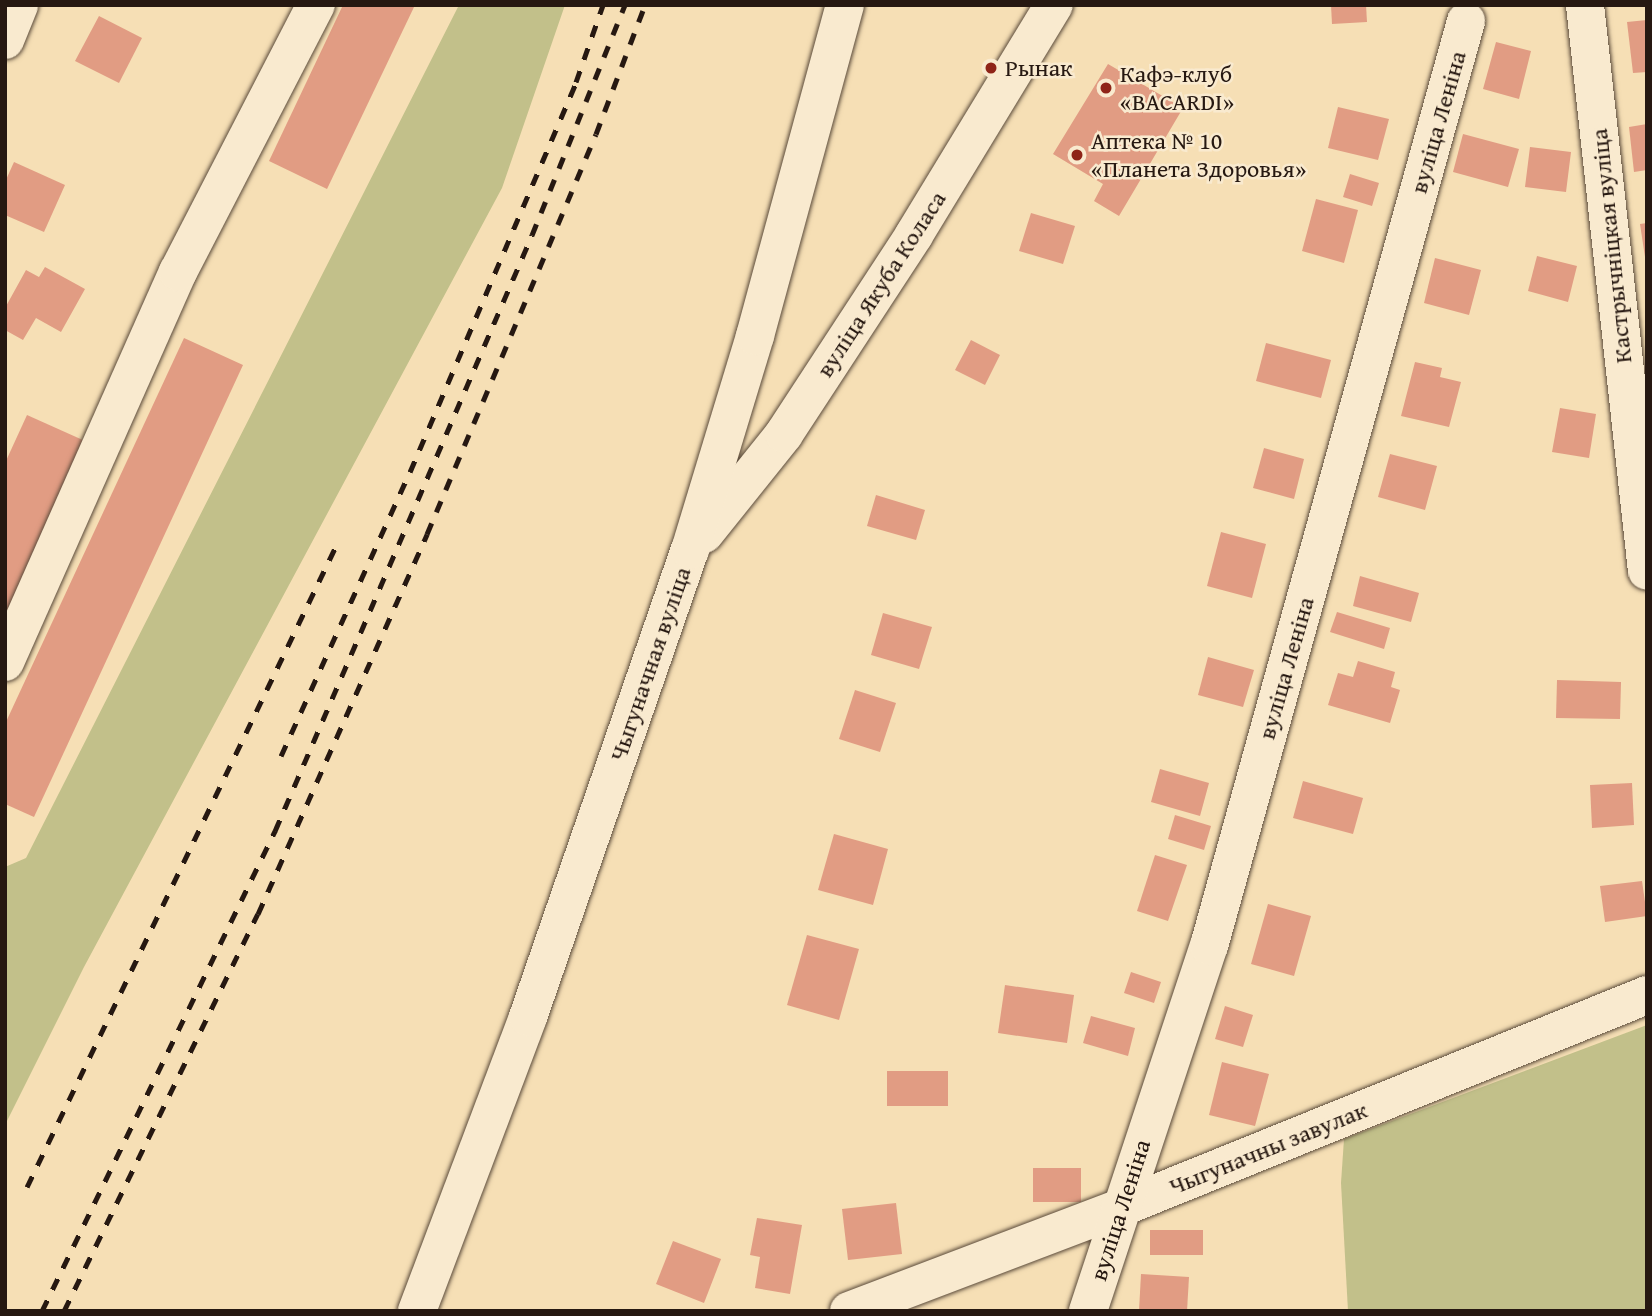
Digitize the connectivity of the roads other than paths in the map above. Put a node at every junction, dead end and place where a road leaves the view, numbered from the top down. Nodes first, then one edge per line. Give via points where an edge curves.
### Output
1 (19, 5) edge
2 (316, 5) edge
3 (845, 5) edge
4 (1054, 5) edge
5 (1586, 5) edge
6 (1466, 20) dead end
7 (5, 40) edge
8 (732, 414) junction
9 (784, 435) junction
10 (690, 550) junction
11 (1647, 571) edge
12 (5, 662) edge
13 (1647, 995) edge
14 (1120, 1208) junction
15 (416, 1311) edge
16 (849, 1311) edge
17 (1088, 1311) edge

1 - 7 street
2 - 12 street via 178,272
3 - 8 street, Чыгуначная вуліца
4 - 9 street, вуліца Якуба Коласа via 914,235
5 - 11 street, Кастрычніцкая вуліца
6 - 14 street, вуліца Леніна via 1209,946
8 - 9 street
8 - 10 street, Чыгуначная вуліца
9 - 10 street, вуліца Якуба Коласа
10 - 15 street, Чыгуначная вуліца via 528,1017
13 - 14 street, Чыгуначны завулак
14 - 16 street, Чыгуначны завулак
14 - 17 street, вуліца Леніна

